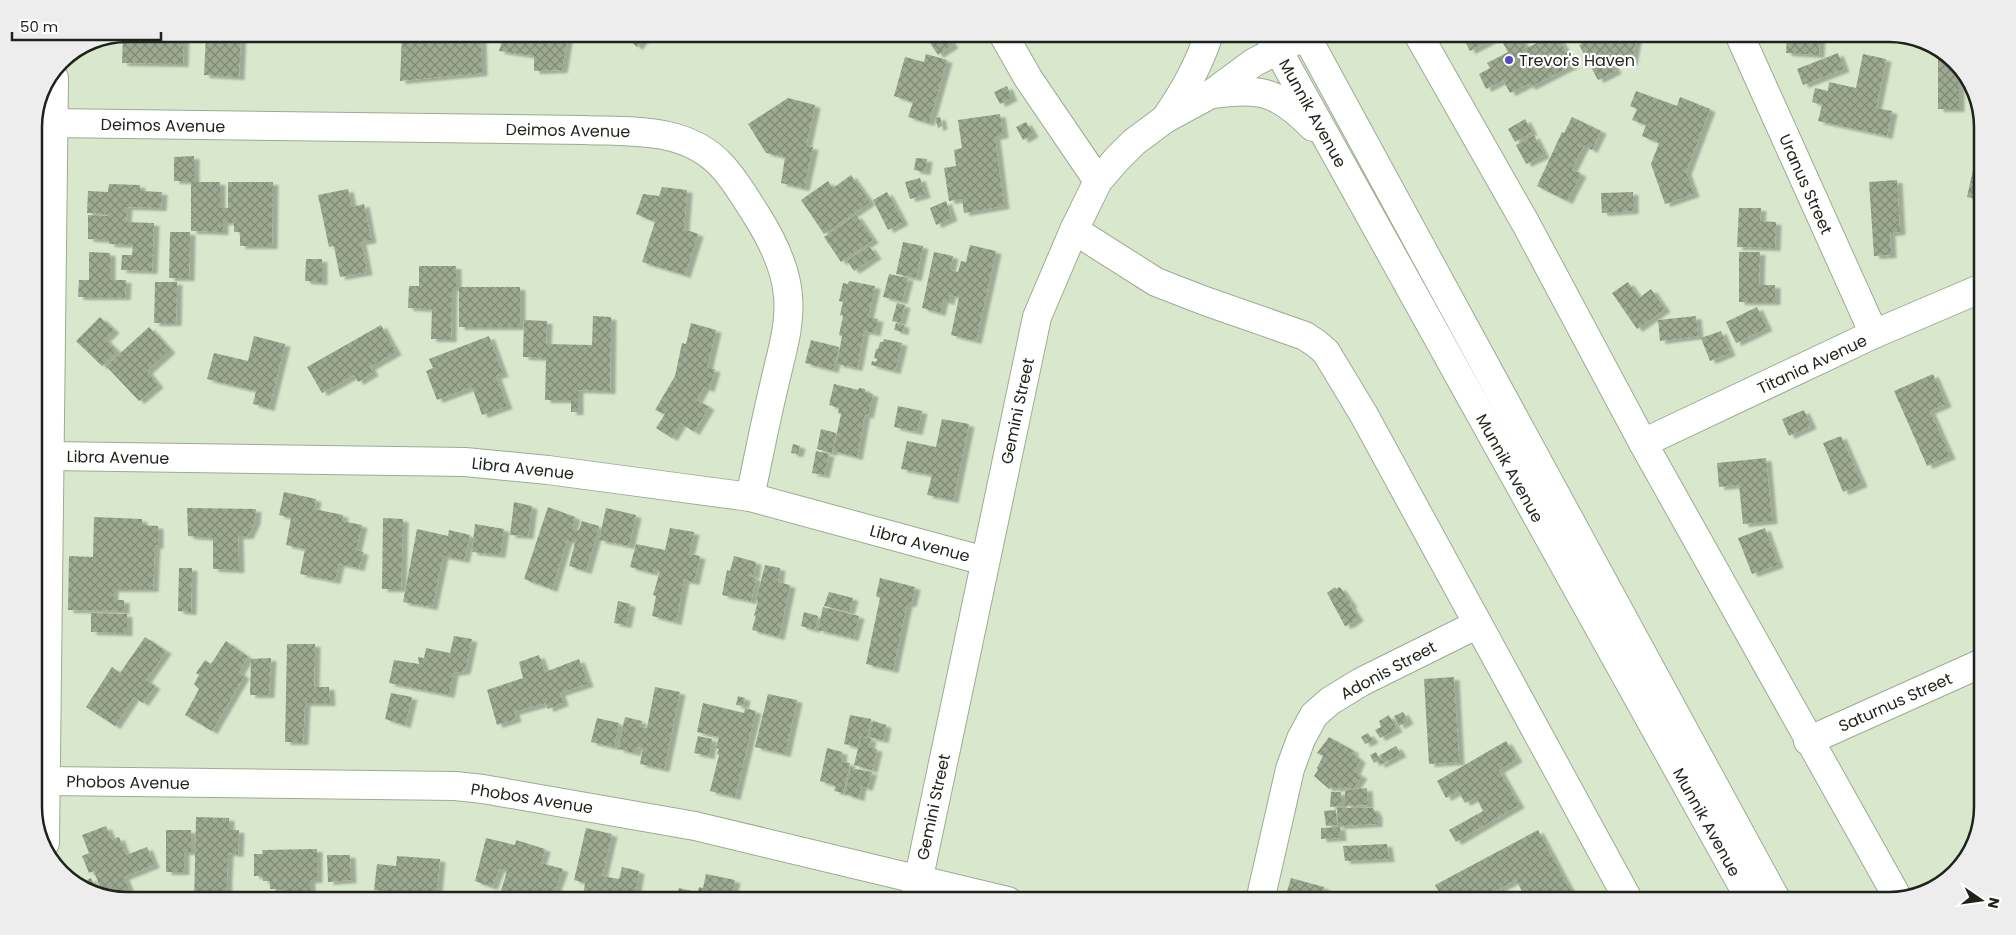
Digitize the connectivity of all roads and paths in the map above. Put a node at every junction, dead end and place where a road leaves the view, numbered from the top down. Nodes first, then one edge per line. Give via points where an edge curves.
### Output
1 (1008, 42) edge
2 (1206, 42) edge
3 (1274, 42) edge
4 (1309, 42) edge
5 (1423, 42) edge
6 (1743, 42) edge
7 (54, 86) edge
8 (1211, 94) junction
9 (1166, 119) junction
10 (52, 123) junction
11 (1334, 151) junction
12 (1098, 181) junction
13 (1074, 230) junction
14 (1973, 292) edge
15 (1874, 334) junction
16 (1643, 443) junction
17 (50, 456) junction
18 (750, 497) junction
19 (985, 561) junction
20 (1478, 624) junction
21 (1974, 667) edge
22 (1808, 741) junction
23 (46, 781) junction
24 (45, 828) edge
25 (916, 891) edge
26 (1262, 892) edge
27 (1624, 892) edge
28 (1746, 892) edge
29 (1772, 892) edge
30 (1895, 892) edge

1 - 12 street
2 - 9 street via 1193,75
3 - 8 street, Gemini Street via 1253,63
3 - 11 street, Munnik Avenue
4 - 29 street, Munnik Avenue
5 - 16 street via 1526,224
6 - 15 street, Uranus Street
7 - 10 street
8 - 9 street, Gemini Street
8 - 11 street via 1256,91 1271,95 1300,115
9 - 12 street, Gemini Street via 1134,142
10 - 17 street
10 - 18 street, Deimos Avenue via 584,130 661,134 696,145 722,165 768,234 788,296 782,356
11 - 28 street, Munnik Avenue
12 - 13 street, Gemini Street
13 - 19 street, Gemini Street via 1037,317
13 - 20 street via 1156,282 1305,336 1326,352 1364,414
14 - 15 street, Titania Avenue
15 - 16 street, Titania Avenue
16 - 22 street
17 - 18 street, Libra Avenue via 465,462
17 - 23 street
18 - 19 street, Libra Avenue
19 - 25 street, Gemini Street
20 - 26 street, Adonis Street via 1361,682 1314,715 1290,769
20 - 27 street
21 - 22 street, Saturnus Street
22 - 30 street
23 - 24 street
23 - 25 street, Phobos Avenue via 483,789 695,826

